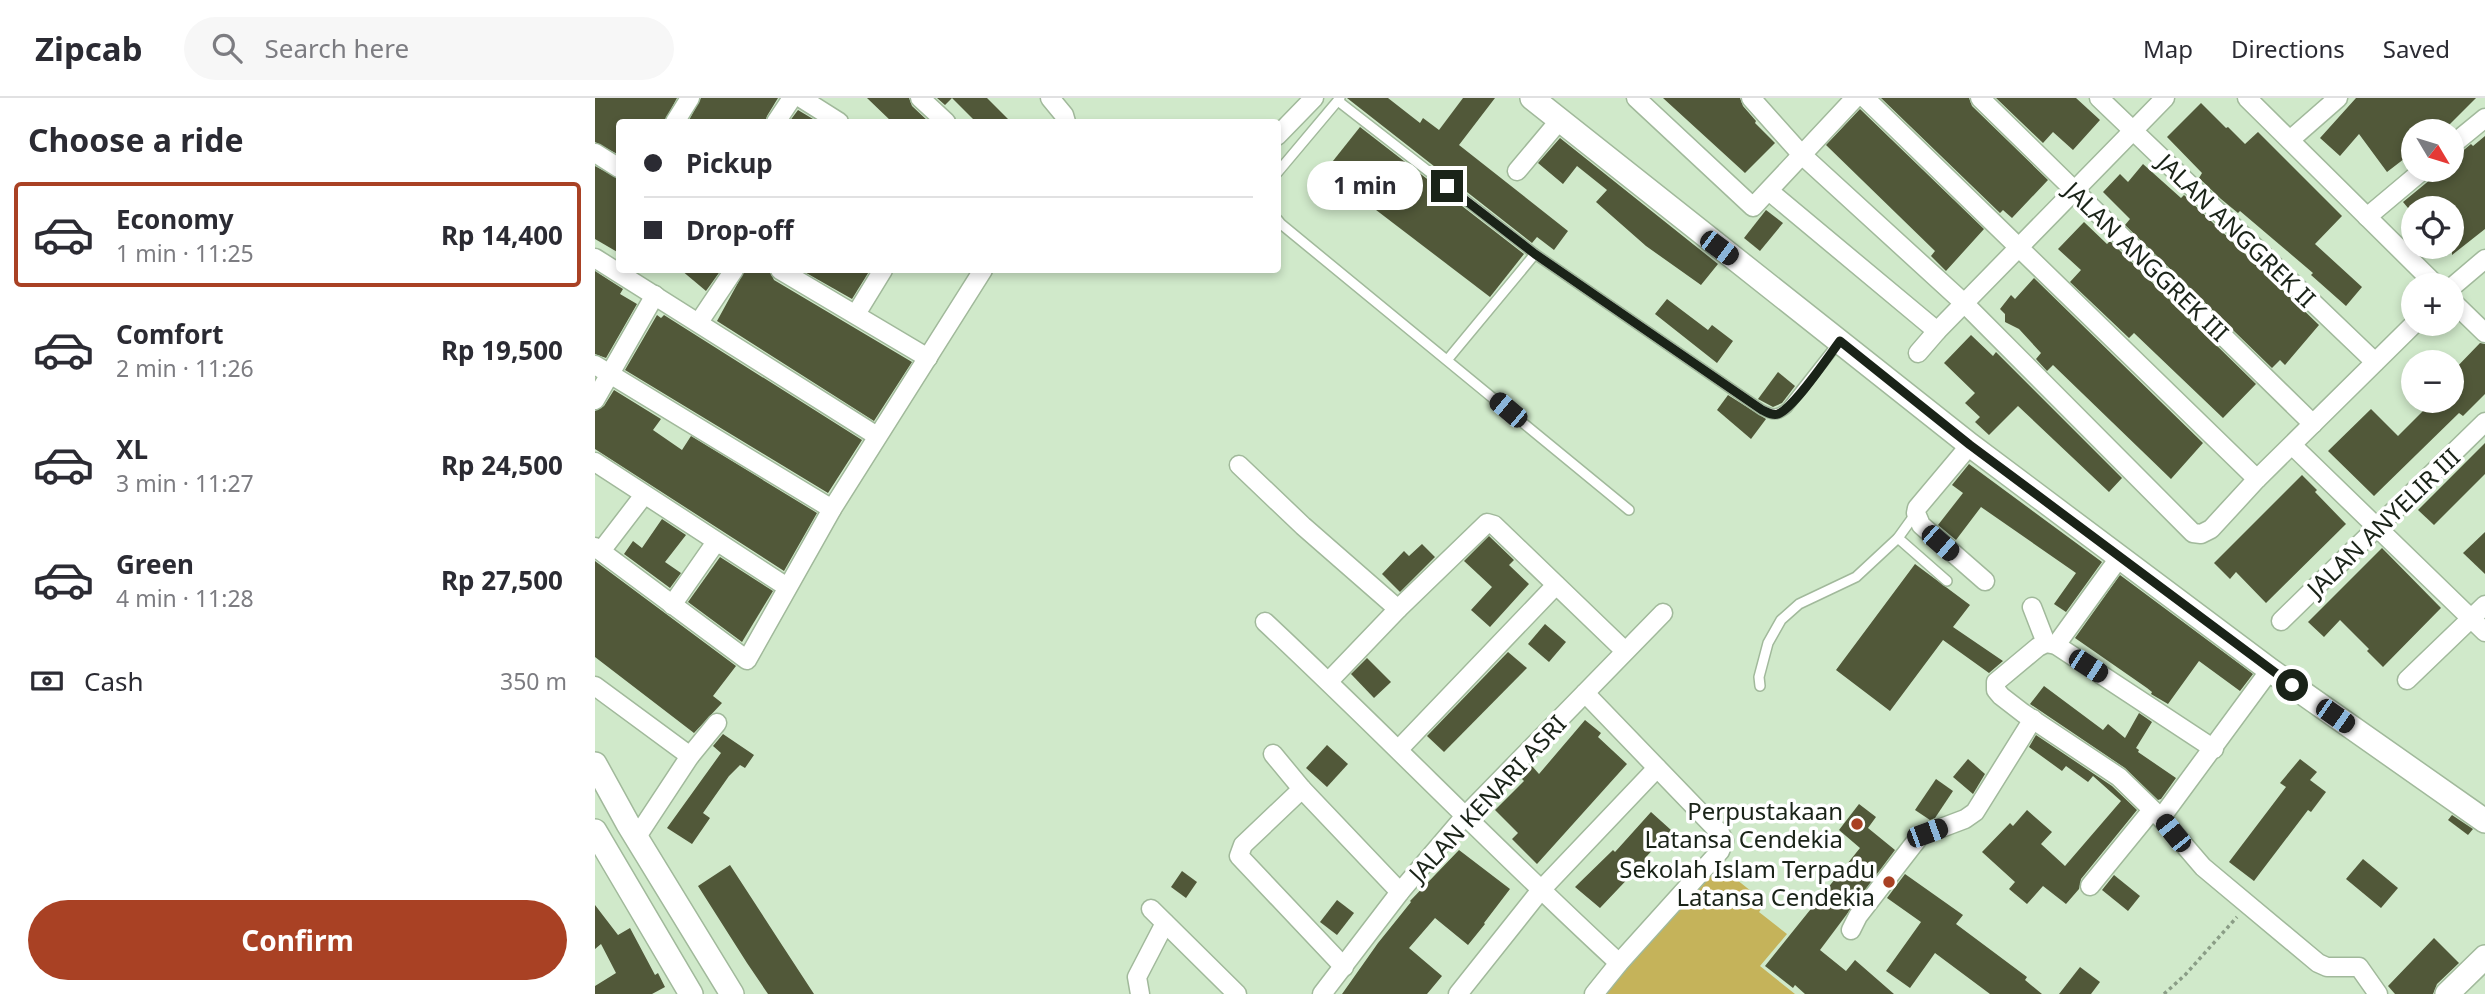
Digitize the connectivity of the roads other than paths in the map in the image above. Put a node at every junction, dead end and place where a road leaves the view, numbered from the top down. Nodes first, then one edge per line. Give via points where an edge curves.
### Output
1 (690, 98) edge
2 (792, 98) edge
3 (801, 98) edge
4 (1050, 98) edge
5 (1314, 98) edge
6 (1532, 98) edge
7 (1636, 98) edge
8 (1751, 98) edge
9 (1855, 98) edge
10 (1865, 98) edge
11 (1980, 98) edge
12 (2099, 98) edge
13 (2165, 98) edge
14 (2247, 98) edge
15 (2338, 98) edge
16 (1339, 99) edge
17 (929, 101) edge
18 (2485, 118) edge
19 (677, 119) edge
20 (778, 119) edge
21 (834, 119) edge
22 (944, 119) edge
23 (1066, 119) edge
24 (1559, 121) junction
25 (2133, 131) junction
26 (1281, 132) edge
27 (2464, 135) edge
28 (2290, 141) junction
29 (595, 153) edge
30 (1802, 155) junction
31 (616, 166) edge
32 (1281, 168) edge
33 (1517, 171) dead end
34 (2409, 182) edge
35 (2075, 190) junction
36 (1769, 191) junction
37 (2367, 217) junction
38 (1281, 224) edge
39 (2019, 247) junction
40 (1535, 254) junction
41 (595, 258) edge
42 (2485, 259) edge
43 (616, 263) edge
44 (628, 273) edge
45 (732, 273) edge
46 (788, 273) edge
47 (881, 273) edge
48 (981, 273) edge
49 (2424, 273) edge
50 (2464, 277) edge
51 (656, 295) junction
52 (1965, 304) junction
53 (2464, 313) edge
54 (856, 314) junction
55 (699, 322) junction
56 (1937, 331) junction
57 (2485, 334) edge
58 (2402, 336) edge
59 (1840, 341) junction
60 (1918, 353) dead end
61 (928, 358) junction
62 (1448, 359) junction
63 (2375, 362) junction
64 (595, 365) edge
65 (611, 374) junction
66 (595, 400) edge
67 (2485, 422) edge
68 (2313, 424) junction
69 (877, 436) junction
70 (1970, 445) junction
71 (2293, 446) junction
72 (595, 462) edge
73 (1239, 465) dead end
74 (2257, 479) junction
75 (644, 495) junction
76 (832, 509) junction
77 (1629, 510) dead end
78 (1916, 513) junction
79 (2378, 528) junction
80 (1898, 538) junction
81 (716, 541) junction
82 (598, 549) edge
83 (2119, 558) junction
84 (1947, 581) dead end
85 (1985, 581) dead end
86 (1556, 585) junction
87 (787, 587) junction
88 (671, 605) junction
89 (2485, 605) edge
90 (2032, 607) dead end
91 (1398, 609) junction
92 (1663, 612) dead end
93 (2471, 619) junction
94 (2281, 621) dead end
95 (1265, 622) dead end
96 (2485, 632) edge
97 (2051, 644) junction
98 (1625, 651) junction
99 (2270, 670) junction
100 (2407, 680) dead end
101 (1329, 681) junction
102 (595, 686) edge
103 (1760, 686) dead end
104 (1585, 693) junction
105 (2033, 719) junction
106 (717, 723) dead end
107 (1399, 749) junction
108 (2214, 749) junction
109 (1273, 754) dead end
110 (690, 756) junction
111 (595, 764) edge
112 (1657, 768) junction
113 (1301, 789) junction
114 (2157, 814) junction
115 (1464, 817) junction
116 (2485, 821) edge
117 (632, 831) junction
118 (598, 837) edge
119 (2090, 886) dead end
120 (1539, 891) junction
121 (1400, 892) junction
122 (1151, 909) dead end
123 (1165, 923) junction
124 (1851, 930) dead end
125 (2485, 957) edge
126 (1619, 963) junction
127 (1344, 967) junction
128 (2485, 978) edge
129 (691, 994) edge
130 (732, 994) edge
131 (1140, 994) edge
132 (1237, 994) edge
133 (1322, 994) edge
134 (1458, 994) edge
135 (1594, 994) edge
136 (2378, 994) edge
137 (2447, 994) edge
138 (2470, 994) edge

1 - 19 street
2 - 20 street
3 - 21 street
4 - 23 street
5 - 26 street
6 - 24 street
7 - 36 street via 1753,207
8 - 30 street
9 - 30 street
10 - 39 street
11 - 35 street, JALAN ANGGREK III
12 - 25 street, JALAN ANGGREK II
13 - 25 street
14 - 28 street
15 - 28 street
16 - 32 lane
16 - 40 lane
17 - 22 street
18 - 27 street
24 - 33 street
24 - 59 street
25 - 35 street
25 - 63 street, JALAN ANGGREK II
28 - 37 street
29 - 31 street
30 - 36 street
30 - 52 street
34 - 37 street
35 - 39 street
35 - 68 street, JALAN ANGGREK III
36 - 56 street
37 - 49 street
38 - 62 lane
39 - 52 street
39 - 74 street
40 - 59 lane via 1773,415 1796,398
40 - 62 lane
41 - 43 street
42 - 50 street
44 - 51 street
45 - 55 street
46 - 54 street
47 - 54 street
48 - 61 street
51 - 55 street
51 - 65 street
52 - 56 street
52 - 74 street via 2193,533 2211,529
53 - 57 street
54 - 61 street
55 - 69 street
56 - 60 street
58 - 63 street
59 - 70 street
61 - 69 street
62 - 77 lane
63 - 68 street
64 - 65 street
65 - 66 street
65 - 76 street
67 - 79 street, JALAN ANYELIR III
68 - 71 street
69 - 76 street
70 - 78 street
70 - 83 street
71 - 74 street
71 - 79 street
72 - 75 street
73 - 91 street
75 - 81 street
75 - 82 street
76 - 87 street
78 - 80 lane
78 - 85 street via 1921,525
79 - 93 street
79 - 94 street, JALAN ANYELIR III
80 - 84 lane
80 - 103 lane via 1856,577 1799,604 1781,620 1768,642
81 - 87 street
81 - 88 street
82 - 88 street
83 - 97 street
83 - 99 street
86 - 91 street via 1487,523
86 - 98 street
86 - 107 street
87 - 88 street via 747,660
89 - 93 street
90 - 97 street
91 - 101 street
92 - 98 street, JALAN KENARI ASRI
93 - 96 street
93 - 100 street
95 - 101 street
97 - 105 street via 2038,647 1995,686
97 - 108 street
98 - 104 street, JALAN KENARI ASRI
99 - 108 street
99 - 116 street
101 - 107 street
102 - 110 street
104 - 112 street
104 - 115 street, JALAN KENARI ASRI
105 - 114 street via 2104,766
105 - 124 street via 1975,812 1920,836
106 - 110 street
107 - 115 street
108 - 114 street
109 - 113 street
110 - 117 street
111 - 117 street
112 - 120 street
112 - 126 street via 1724,841
113 - 121 street
113 - 127 street via 1243,845 1239,856
114 - 119 street
114 - 136 street via 2203,867 2247,905 2322,965 2360,967
115 - 120 street
115 - 121 street, JALAN KENARI ASRI
117 - 118 street
117 - 130 street
118 - 129 street
120 - 126 street
120 - 134 street
121 - 127 street, JALAN KENARI ASRI
122 - 123 street
123 - 131 street via 1137,977
123 - 132 street
125 - 137 street
126 - 135 street
127 - 133 street, JALAN KENARI ASRI
128 - 138 street

